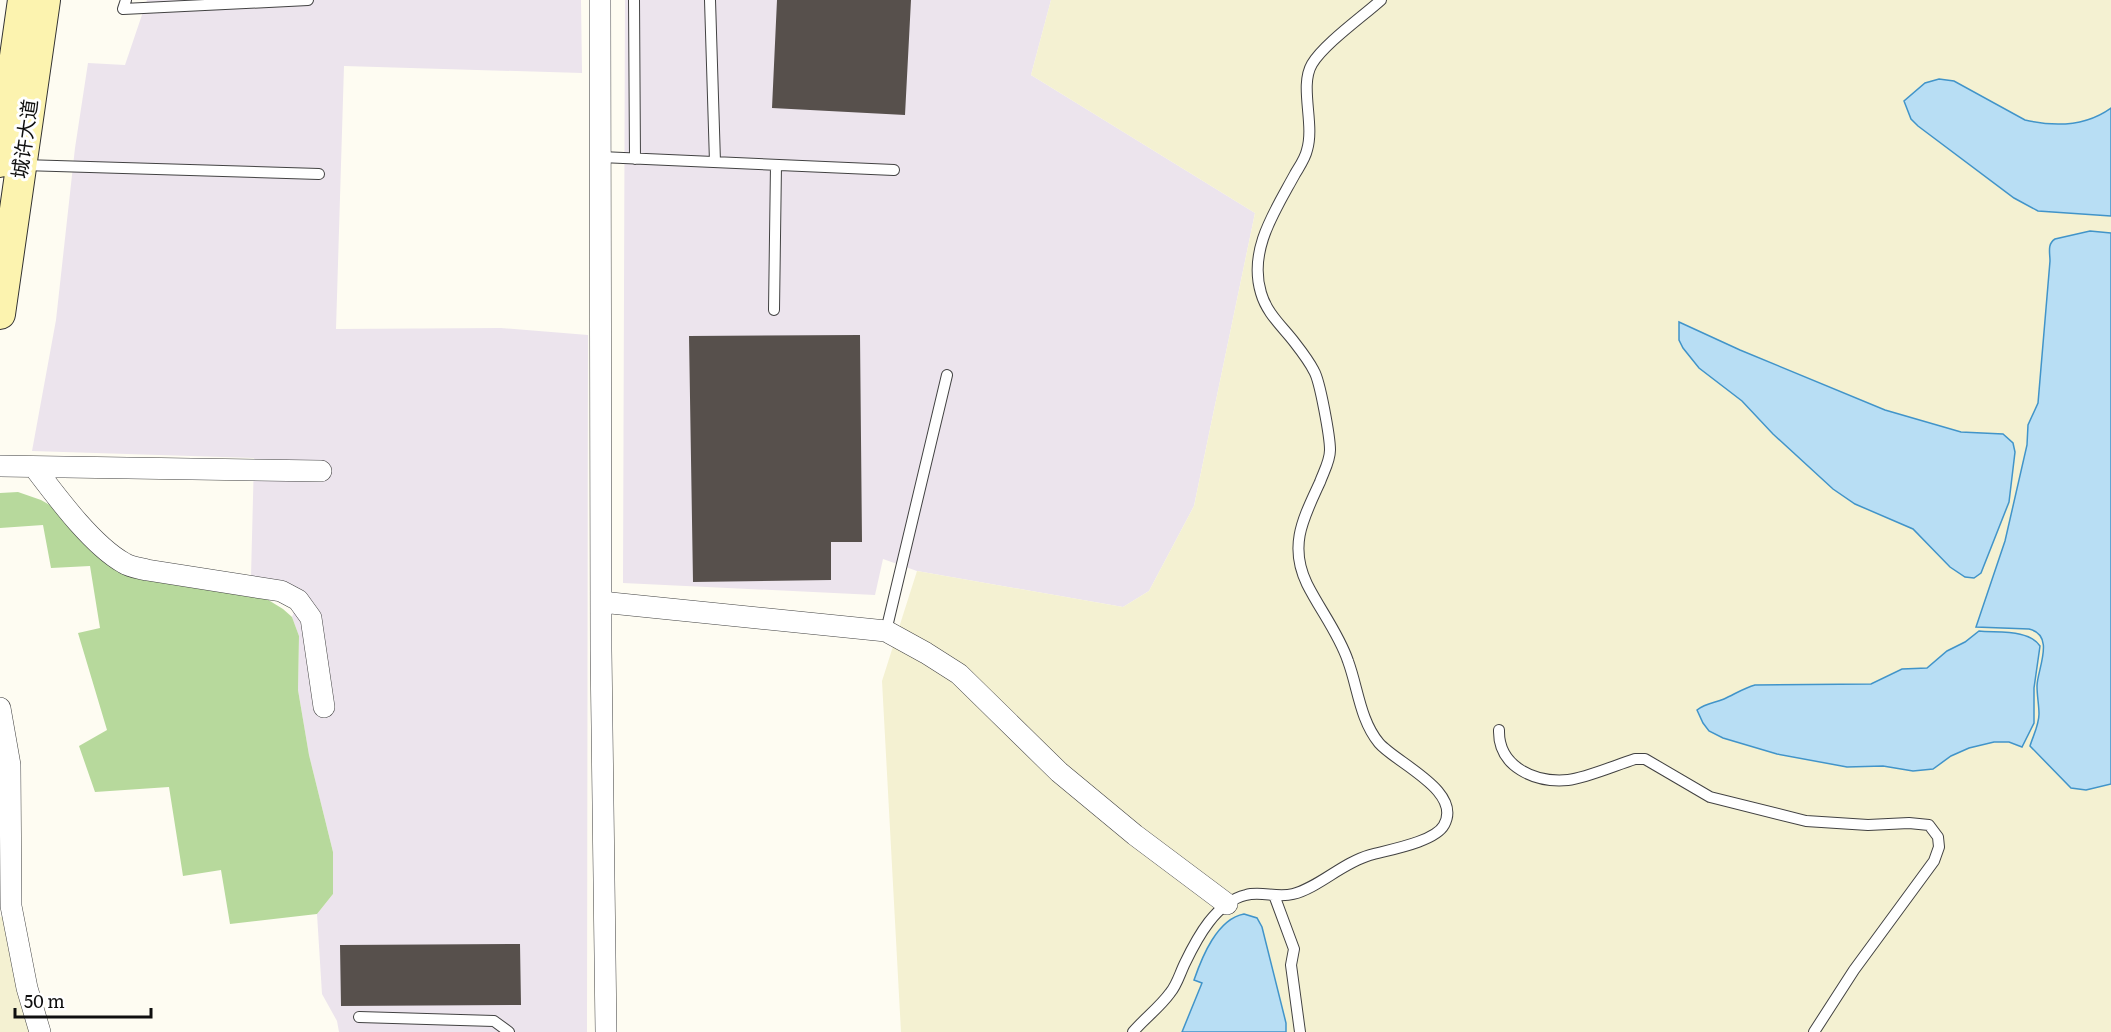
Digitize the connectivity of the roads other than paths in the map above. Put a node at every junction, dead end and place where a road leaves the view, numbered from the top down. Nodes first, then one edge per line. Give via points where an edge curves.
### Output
1 (23, 0) edge
2 (45, 0) edge
3 (126, 0) edge
4 (308, 0) edge
5 (600, 0) edge
6 (634, 0) edge
7 (710, 0) edge
8 (1381, 0) edge
9 (601, 157) junction
10 (635, 159) junction
11 (714, 162) junction
12 (11, 164) edge
13 (776, 165) junction
14 (894, 170) dead end
15 (319, 174) dead end
16 (774, 310) dead end
17 (0, 314) edge
18 (947, 375) dead end
19 (0, 466) edge
20 (34, 467) junction
21 (321, 471) dead end
22 (601, 602) junction
23 (886, 631) junction
24 (324, 707) dead end
25 (0, 708) edge
26 (1498, 730) dead end
27 (1274, 895) junction
28 (1227, 904) junction
29 (6, 907) edge
30 (359, 1017) dead end
31 (40, 1032) edge
32 (509, 1032) edge
33 (606, 1032) edge
34 (1133, 1032) edge
35 (1300, 1032) edge
36 (1814, 1032) edge

1 - 12 main road, 城许大道
2 - 12 main road, 城许大道
3 - 4 lane via 123,9
5 - 9 street
6 - 10 lane
7 - 11 lane
8 - 27 lane via 1324,48 1309,67 1307,150 1262,238 1259,286 1273,316 1315,371 1330,445 1328,464 1299,532 1305,580 1347,658 1374,737 1394,758 1438,790 1446,802 1447,817 1441,830 1428,838 1359,859 1291,895
9 - 10 lane
9 - 22 street
10 - 11 lane
11 - 13 lane
12 - 15 lane
12 - 17 main road, 城许大道
13 - 14 lane
13 - 16 lane
18 - 23 lane
19 - 20 street
20 - 21 street
20 - 24 street via 86,530 125,564 281,591 298,600 311,618
22 - 23 street
22 - 33 street
23 - 28 street via 959,675 1074,784
25 - 29 street via 10,765
26 - 36 lane via 1507,758 1522,772 1536,777 1570,780 1644,759 1710,797 1806,821 1909,823 1933,828 1939,847 1934,861
27 - 28 lane via 1246,894
27 - 35 lane via 1293,949 1291,965
28 - 34 lane via 1210,918 1171,993
29 - 31 street
30 - 32 lane via 494,1021

